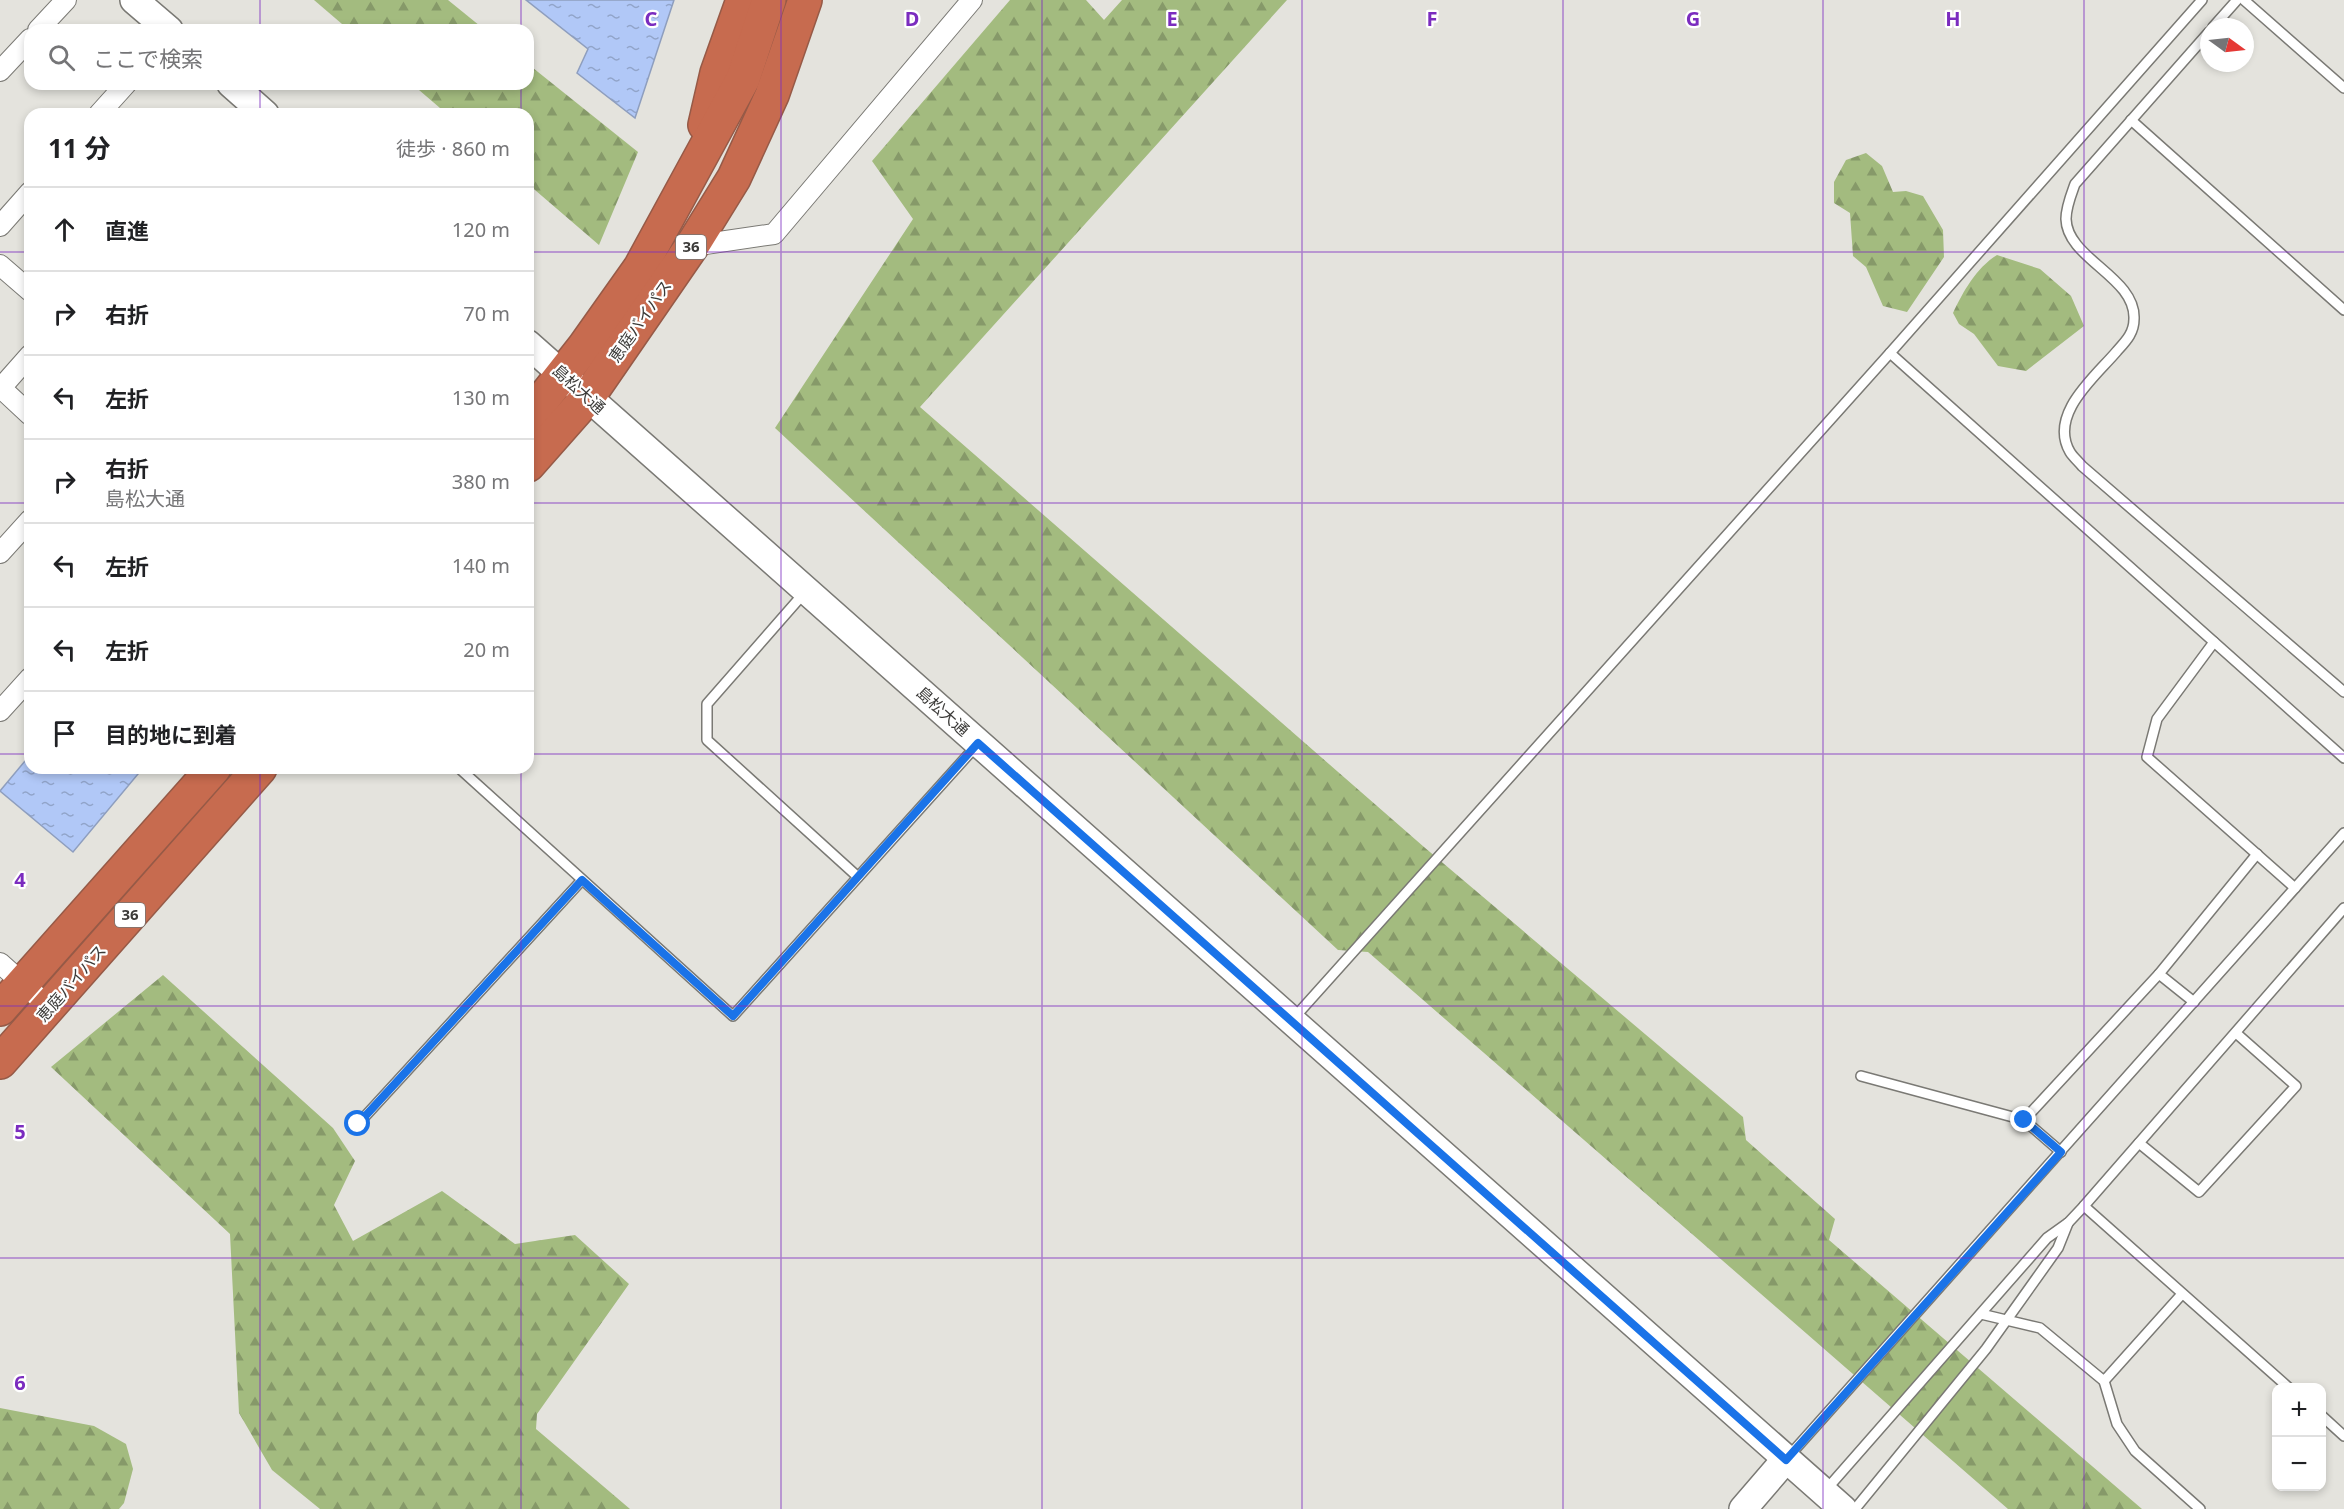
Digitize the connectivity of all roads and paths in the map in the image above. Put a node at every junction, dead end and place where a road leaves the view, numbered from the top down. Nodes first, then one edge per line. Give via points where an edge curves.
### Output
1 (66, 0) edge
2 (134, 0) edge
3 (742, 0) edge
4 (769, 0) edge
5 (805, 0) edge
6 (972, 0) edge
7 (2202, 0) edge
8 (2237, 0) edge
9 (2244, 0) edge
10 (2221, 18) edge
11 (44, 24) edge
12 (162, 24) edge
13 (2200, 42) edge
14 (24, 45) edge
15 (0, 71) edge
16 (2344, 88) edge
17 (121, 90) edge
18 (236, 90) edge
19 (104, 108) edge
20 (252, 108) edge
21 (2131, 120) junction
22 (697, 162) junction
23 (24, 199) edge
24 (0, 225) edge
25 (692, 246) junction
26 (0, 265) edge
27 (24, 286) edge
28 (2344, 310) edge
29 (534, 349) edge
30 (1890, 353) junction
31 (24, 362) edge
32 (563, 374) junction
33 (0, 389) edge
34 (588, 397) junction
35 (24, 410) edge
36 (534, 410) edge
37 (534, 458) edge
38 (24, 527) edge
39 (0, 553) edge
40 (806, 590) junction
41 (2214, 642) junction
42 (24, 685) edge
43 (2344, 692) edge
44 (0, 711) edge
45 (978, 743) junction
46 (2344, 758) edge
47 (208, 774) edge
48 (255, 774) edge
49 (466, 774) edge
50 (2344, 833) edge
51 (2257, 854) junction
52 (858, 877) junction
53 (582, 880) junction
54 (2295, 888) junction
55 (2344, 908) edge
56 (11, 973) edge
57 (2159, 974) junction
58 (2194, 1002) junction
59 (49, 1007) junction
60 (0, 1008) edge
61 (1292, 1020) junction
62 (2236, 1033) junction
63 (0, 1062) edge
64 (1861, 1076) dead end
65 (2024, 1120) junction
66 (358, 1124) dead end
67 (2139, 1143) junction
68 (2061, 1152) junction
69 (2084, 1206) junction
70 (2068, 1223) junction
71 (2182, 1294) junction
72 (1982, 1314) junction
73 (2007, 1320) junction
74 (2104, 1381) junction
75 (2283, 1383) edge
76 (2326, 1420) edge
77 (2344, 1436) edge
78 (1786, 1460) junction
79 (1833, 1501) edge
80 (1743, 1509) edge
81 (1855, 1509) edge
82 (2200, 1509) edge

1 - 11 street
2 - 12 street
3 - 22 highway via 717,73
4 - 22 highway, 恵庭バイパス / 36 via 743,79
5 - 25 highway, 恵庭バイパス / 36 via 772,95 734,178
6 - 25 street via 774,234
7 - 30 lane
8 - 10 lane
9 - 16 lane
13 - 21 lane
14 - 15 street
17 - 19 street
18 - 20 street
21 - 28 lane
21 - 43 lane via 2075,184 2068,205 2066,222 2072,236 2125,291 2134,319 2131,334 2072,403 2065,435 2070,451 2082,466
22 - 32 highway, 恵庭バイパス / 36 via 640,268
23 - 24 street
25 - 34 highway, 恵庭バイパス / 36
26 - 27 street
29 - 32 street, 島松大通
30 - 41 lane
30 - 61 lane
31 - 33 street
32 - 34 street, 島松大通
32 - 36 highway, 恵庭バイパス / 36
33 - 35 street
34 - 37 highway, 恵庭バイパス / 36
34 - 40 street, 島松大通
38 - 39 street
40 - 45 street, 島松大通
40 - 52 lane via 707,704 707,740
41 - 46 lane
41 - 51 lane via 2157,718 2147,757
42 - 44 street
45 - 52 lane
45 - 61 street, 島松大通
47 - 56 highway, 36
48 - 59 highway, 恵庭バイパス / 36
49 - 53 lane
50 - 54 lane
51 - 54 lane
51 - 57 lane
52 - 53 lane via 733,1016
53 - 66 lane
54 - 58 lane
55 - 62 lane
56 - 59 street
56 - 60 highway, 36
57 - 58 lane
57 - 65 lane
58 - 68 lane
59 - 63 highway, 恵庭バイパス / 36
61 - 78 street, 島松大通
62 - 67 lane
62 - 67 lane via 2296,1086 2199,1192
64 - 65 lane
65 - 68 lane
67 - 69 lane
68 - 78 lane
69 - 70 lane
69 - 71 lane
70 - 72 lane via 2047,1238
70 - 73 lane via 2058,1248
71 - 74 lane
71 - 75 lane
72 - 73 lane
72 - 79 lane
73 - 74 lane via 2040,1328
73 - 81 lane
74 - 82 lane via 2117,1424 2135,1451
76 - 77 lane
78 - 79 street, 島松大通
78 - 80 street

